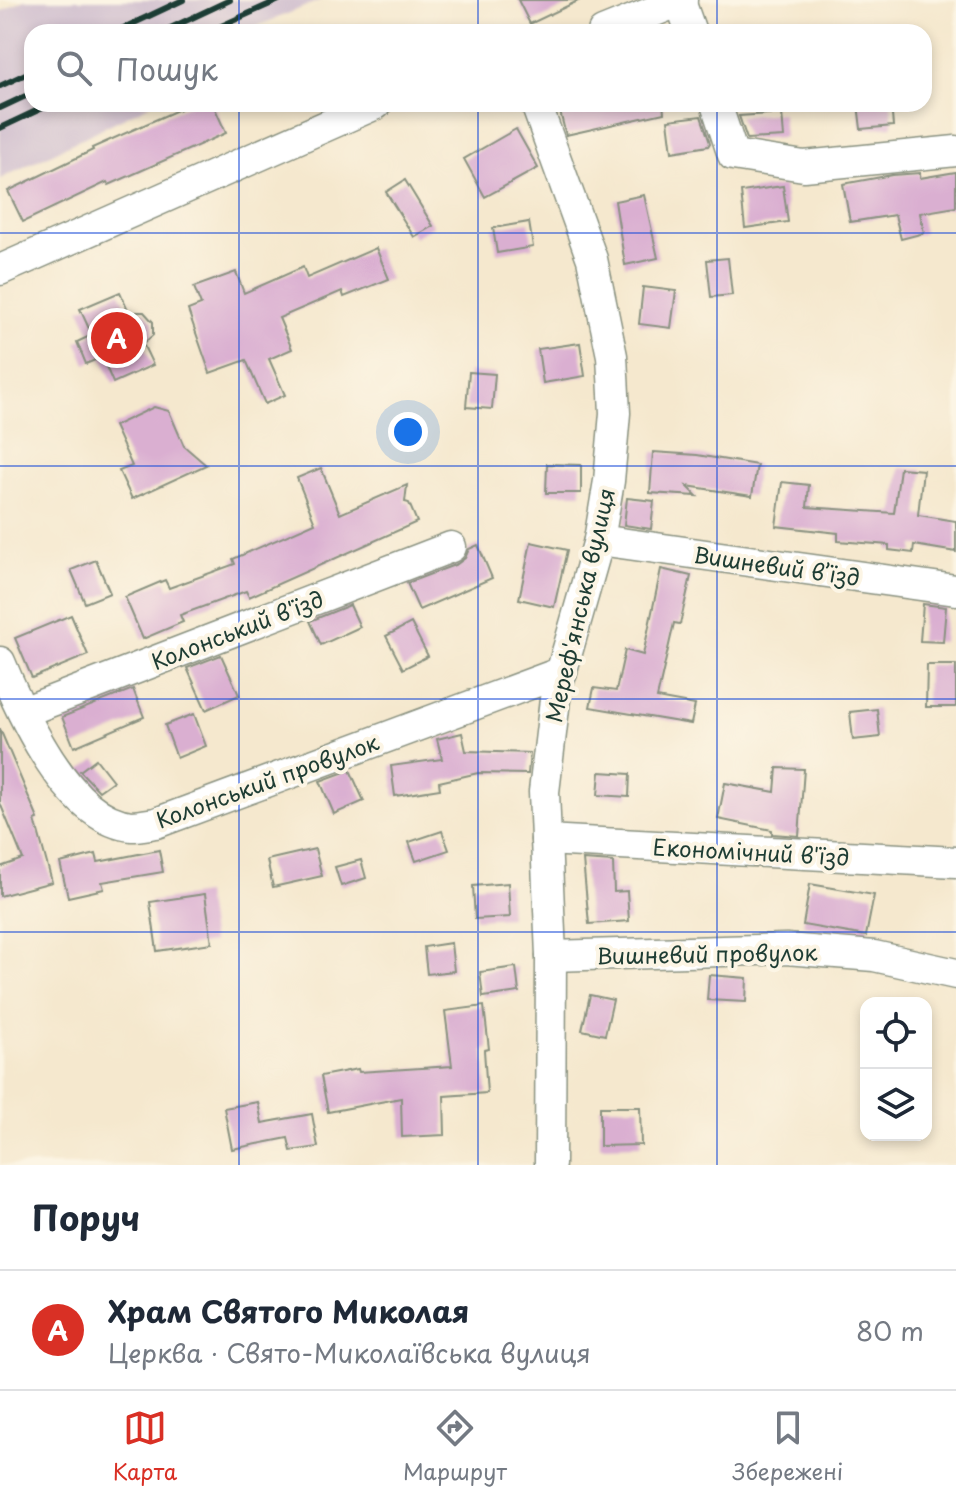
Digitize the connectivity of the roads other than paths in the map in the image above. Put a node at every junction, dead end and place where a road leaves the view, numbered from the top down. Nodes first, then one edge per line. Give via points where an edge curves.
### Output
1 (681, 0) edge
2 (622, 24) edge
3 (688, 24) edge
4 (358, 112) edge
5 (539, 112) edge
6 (719, 112) edge
7 (956, 151) edge
8 (0, 270) edge
9 (599, 540) junction
10 (451, 547) dead end
11 (956, 590) edge
12 (0, 662) edge
13 (562, 672) junction
14 (23, 712) junction
15 (546, 840) junction
16 (956, 862) edge
17 (551, 956) junction
18 (956, 974) edge
19 (550, 1165) edge

1 - 2 street
1 - 3 street
4 - 8 street
5 - 9 street, Мереф'янська вулиця via 592,259 612,356 615,413
6 - 7 street via 733,155 804,166
9 - 11 street, Вишневий в’їзд
9 - 13 street, Мереф'янська вулиця
10 - 14 street, Колонський в'їзд
12 - 14 street, Колонський провулок
13 - 14 street, Колонський провулок via 170,818 131,826 76,796
13 - 15 street, Мереф'янська вулиця via 544,792
15 - 16 street, Економічний в'їзд
15 - 17 street, Мереф'янська вулиця
17 - 18 street, Вишневий провулок via 786,949 874,956
17 - 19 street, Мереф'янська вулиця

